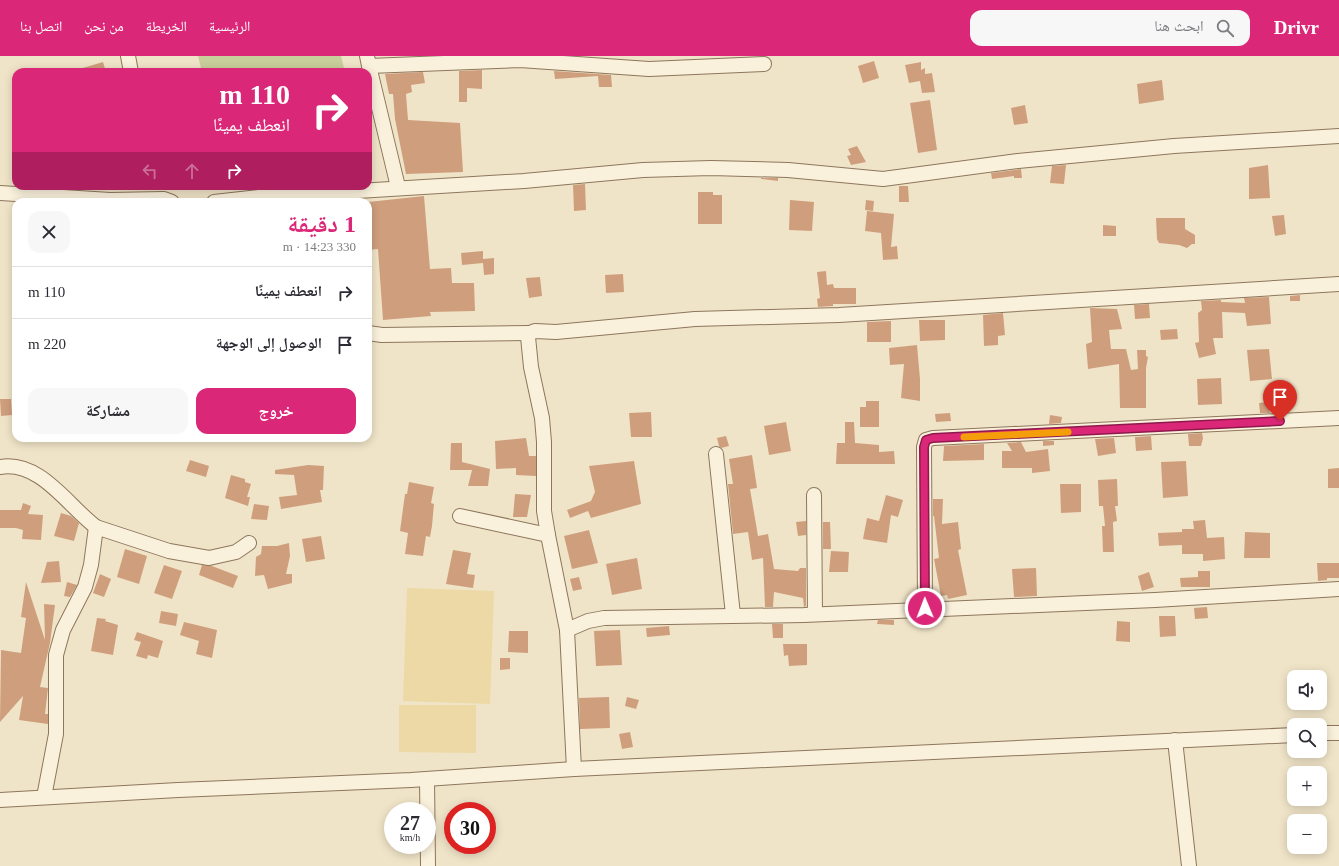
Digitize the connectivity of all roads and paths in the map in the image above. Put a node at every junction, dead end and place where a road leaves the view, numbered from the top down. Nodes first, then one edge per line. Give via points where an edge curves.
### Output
1 (128, 56) edge
2 (368, 61) edge
3 (764, 64) dead end
4 (130, 68) edge
5 (372, 78) edge
6 (1339, 136) edge
7 (398, 187) junction
8 (372, 189) edge
9 (352, 190) edge
10 (0, 193) edge
11 (165, 196) edge
12 (79, 198) edge
13 (138, 198) edge
14 (244, 198) edge
15 (1339, 284) edge
16 (530, 333) junction
17 (372, 334) edge
18 (1339, 418) edge
19 (716, 454) dead end
20 (0, 467) edge
21 (814, 495) dead end
22 (460, 516) dead end
23 (96, 527) junction
24 (548, 535) junction
25 (250, 543) dead end
26 (1339, 589) edge
27 (925, 608) junction
28 (815, 614) junction
29 (733, 615) junction
30 (567, 630) junction
31 (1339, 733) edge
32 (1327, 734) edge
33 (1287, 735) edge
34 (1175, 740) junction
35 (574, 769) junction
36 (427, 779) junction
37 (44, 797) junction
38 (0, 800) edge
39 (428, 866) edge
40 (1189, 866) edge

1 - 4 street
2 - 3 street via 520,60 649,69
5 - 7 street
6 - 7 street via 1174,146 1018,161 883,179 788,170 711,168 643,170 524,181
7 - 8 street
9 - 14 street
10 - 12 street
11 - 13 street
15 - 16 street via 854,314 688,320
16 - 17 street
16 - 24 street via 528,337 531,367 542,418 544,511
18 - 27 street via 926,440
19 - 29 street
20 - 23 street via 24,468 39,476
21 - 28 street
22 - 24 street
23 - 25 street via 169,551 209,558 236,552
23 - 37 street via 85,587 63,630 56,655 56,734
24 - 30 street
26 - 27 street via 1155,600
27 - 28 street
28 - 29 street
29 - 30 street via 604,618 588,621
30 - 35 street
31 - 32 street
33 - 34 street
34 - 35 street
34 - 40 street
35 - 36 street
36 - 37 street
36 - 39 street
37 - 38 street

